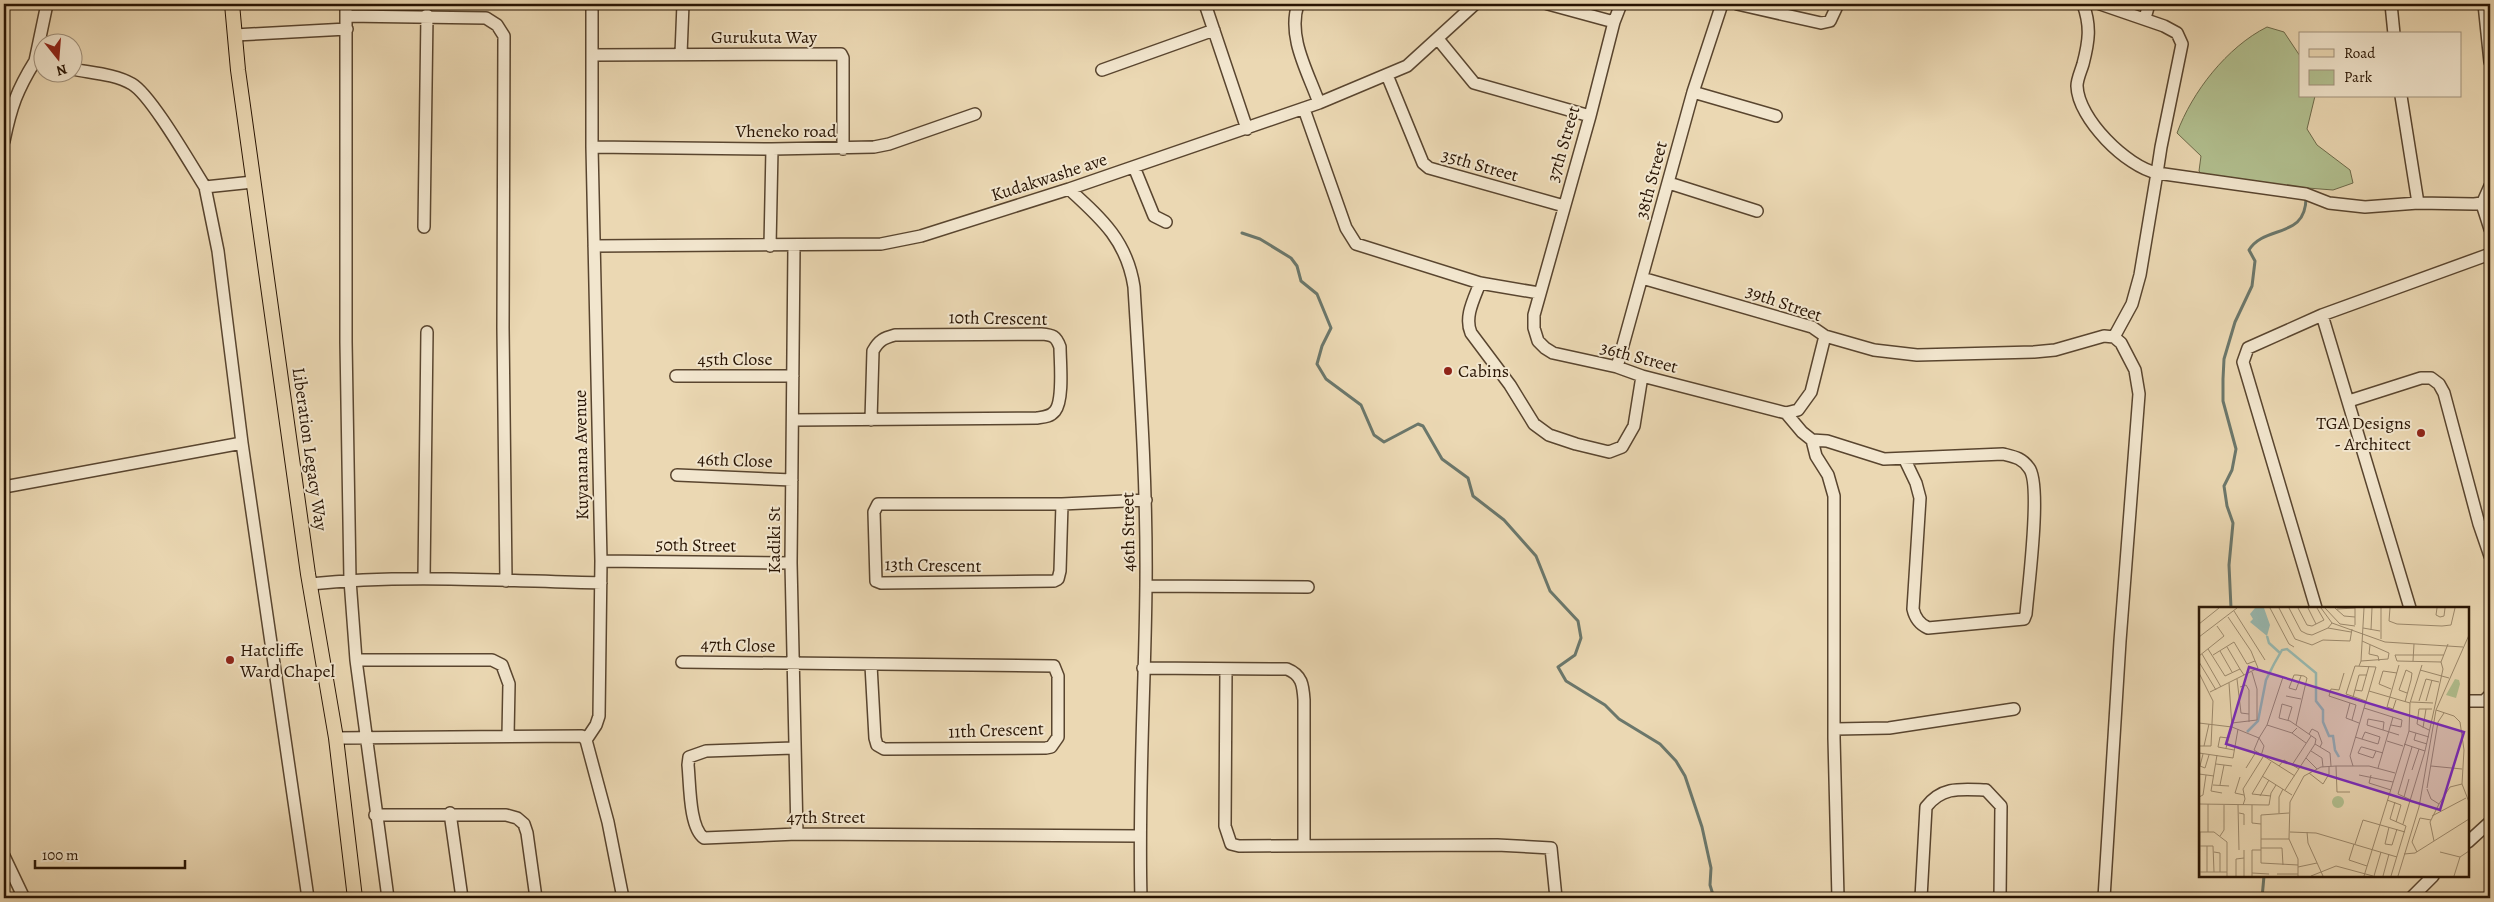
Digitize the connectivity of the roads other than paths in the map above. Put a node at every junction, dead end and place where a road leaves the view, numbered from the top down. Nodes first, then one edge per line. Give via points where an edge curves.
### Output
1 (48, 4) edge
2 (232, 4) edge
3 (592, 4) edge
4 (683, 4) edge
5 (1205, 4) edge
6 (1298, 4) edge
7 (1475, 4) edge
8 (1548, 4) edge
9 (1621, 4) edge
10 (1722, 4) edge
11 (1737, 4) edge
12 (1838, 4) edge
13 (2084, 4) edge
14 (2100, 4) edge
15 (2149, 4) edge
16 (2391, 4) edge
17 (2484, 4) edge
18 (346, 10) edge
19 (427, 15) junction
20 (2145, 18) junction
21 (1614, 22) junction
22 (347, 29) junction
23 (1214, 30) junction
24 (44, 32) edge
25 (2394, 32) edge
26 (235, 35) junction
27 (1438, 38) junction
28 (680, 54) junction
29 (593, 55) junction
30 (2490, 62) edge
31 (1102, 70) dead end
32 (32, 71) edge
33 (82, 71) edge
34 (1387, 75) junction
35 (1693, 92) junction
36 (2401, 98) edge
37 (1320, 103) junction
38 (1304, 109) junction
39 (975, 114) dead end
40 (1590, 116) junction
41 (1776, 116) dead end
42 (1247, 128) junction
43 (4, 140) edge
44 (592, 147) junction
45 (772, 149) junction
46 (843, 149) junction
47 (1134, 167) junction
48 (2157, 174) junction
49 (253, 182) junction
50 (1669, 183) junction
51 (2490, 186) edge
52 (204, 187) junction
53 (1069, 189) junction
54 (2418, 203) junction
55 (2486, 203) edge
56 (1564, 206) junction
57 (1757, 211) dead end
58 (1166, 222) dead end
59 (424, 227) dead end
60 (2490, 229) edge
61 (594, 246) junction
62 (770, 246) junction
63 (794, 246) junction
64 (2490, 254) edge
65 (1642, 278) junction
66 (1480, 283) junction
67 (1539, 293) junction
68 (2322, 315) junction
69 (427, 332) dead end
70 (1825, 336) junction
71 (2114, 337) junction
72 (1617, 367) junction
73 (676, 376) dead end
74 (793, 376) junction
75 (1642, 376) junction
76 (2349, 402) junction
77 (1786, 413) junction
78 (794, 420) junction
79 (871, 420) junction
80 (1812, 440) junction
81 (242, 443) junction
82 (1905, 460) junction
83 (677, 476) dead end
84 (792, 480) junction
85 (4, 487) edge
86 (1146, 500) junction
87 (1062, 504) junction
88 (2490, 556) edge
89 (601, 561) junction
90 (791, 563) junction
91 (424, 578) junction
92 (350, 580) junction
93 (506, 581) junction
94 (601, 583) junction
95 (310, 584) junction
96 (1146, 586) junction
97 (1308, 587) dead end
98 (2316, 607) edge
99 (2410, 607) edge
100 (356, 660) junction
101 (682, 662) dead end
102 (793, 663) junction
103 (871, 665) junction
104 (1143, 668) junction
105 (1226, 670) junction
106 (2490, 696) edge
107 (2469, 701) edge
108 (2014, 709) dead end
109 (1836, 729) junction
110 (365, 736) junction
111 (508, 736) junction
112 (336, 738) junction
113 (586, 740) junction
114 (794, 748) junction
115 (450, 813) junction
116 (376, 815) junction
117 (2490, 822) edge
118 (796, 834) junction
119 (1139, 836) junction
120 (2469, 841) edge
121 (1304, 845) junction
122 (4, 856) edge
123 (2432, 877) edge
124 (24, 898) edge
125 (308, 898) edge
126 (355, 898) edge
127 (388, 898) edge
128 (462, 898) edge
129 (536, 898) edge
130 (623, 898) edge
131 (1141, 898) edge
132 (1556, 898) edge
133 (1838, 898) edge
134 (1921, 898) edge
135 (2000, 898) edge
136 (2104, 898) edge
137 (2411, 898) edge

1 - 24 street
2 - 26 main road, Liberation Legacy Way
3 - 29 street, Kuyanana Avenue
4 - 28 street
5 - 23 street
6 - 37 street via 1293,21 1296,39
7 - 27 street, Kudakwashe ave
8 - 21 street
9 - 21 street, 37th Street
10 - 35 street, 38th Street
11 - 12 street via 1821,23 1830,21
13 - 48 street via 2090,25 2077,86 2082,103 2110,143 2130,161
14 - 20 street
15 - 20 street
16 - 25 street
17 - 30 street
18 - 19 street
18 - 22 street
19 - 59 street
19 - 93 street via 486,18 504,36
20 - 48 street via 2177,33 2182,44
21 - 40 street, 37th Street
22 - 26 street
22 - 92 street via 346,342
23 - 31 street
23 - 42 street
26 - 49 main road, Liberation Legacy Way
27 - 34 street, Kudakwashe ave via 1407,66
27 - 40 street via 1474,83
28 - 29 street, Gurukuta Way
28 - 46 street, Gurukuta Way via 841,54
29 - 44 street, Kuyanana Avenue
32 - 43 street via 21,84 11,106
33 - 52 street via 119,78 134,85
34 - 37 street, Kudakwashe ave
34 - 56 street, 35th Street via 1423,162 1429,168
35 - 41 street
35 - 50 street, 38th Street
36 - 54 street
37 - 38 street, Kudakwashe ave
38 - 42 street, Kudakwashe ave
38 - 66 street via 1346,228 1356,244
39 - 46 street, Vheneko road via 889,144
40 - 56 street, 37th Street
42 - 47 street, Kudakwashe ave
44 - 45 street, Vheneko road
44 - 61 street, Kuyanana Avenue
45 - 46 street, Vheneko road
45 - 62 street
47 - 53 street, Kudakwashe ave
47 - 58 street via 1154,216
48 - 54 street via 2306,194 2328,203 2365,207
48 - 71 street via 2140,275 2132,304
49 - 52 street
49 - 95 main road, Liberation Legacy Way
50 - 57 street
50 - 65 street, 38th Street
51 - 55 street
52 - 81 street via 218,251
53 - 63 street, Kudakwashe ave via 896,242
53 - 86 street, 46th Street via 1102,219 1130,264
54 - 55 street
55 - 60 street
56 - 67 street, 37th Street
61 - 62 street, Kudakwashe ave
61 - 89 street, Kuyanana Avenue
62 - 63 street, Kudakwashe ave
63 - 74 street, Kadiki St
64 - 68 street
65 - 70 street, 39th Street via 1812,327
65 - 72 street, 38th Street
66 - 67 street
66 - 75 street via 1468,316 1470,333 1510,385 1534,424 1549,435 1609,452 1622,447 1634,426
67 - 72 street, 36th Street via 1534,328 1544,348 1553,353
68 - 76 street
68 - 98 street via 2248,348 2243,362
69 - 91 street
70 - 71 street via 1874,350 1916,356 2034,352 2104,336
70 - 77 street, 39th Street via 1811,392 1798,410
71 - 136 street via 2121,343 2135,370 2139,394
72 - 75 street, 36th Street
73 - 74 street, 45th Close
74 - 78 street, Kadiki St
75 - 77 street, 36th Street
76 - 88 street via 2421,378 2431,378 2439,384
76 - 99 street
77 - 80 street
78 - 79 street, 10th Crescent
78 - 84 street, Kadiki St
79 - 79 street, 10th Crescent via 1048,416 1059,402 1060,347 1057,339 1041,334 895,334 887,337 878,342 873,351
80 - 82 street via 1827,440 1884,459
80 - 109 street via 1834,496
81 - 85 street
81 - 125 street
82 - 82 street via 2003,454 2019,457 2031,469 2035,500 2024,619 1928,628 1915,617 1920,498
83 - 84 street, 46th Close
84 - 90 street, Kadiki St
86 - 87 street, 13th Crescent
86 - 96 street, 46th Street
87 - 87 street, 13th Crescent via 878,504 874,512 876,581 1054,581 1060,576
89 - 90 street, 50th Street
89 - 94 street, Kuyanana Avenue
90 - 102 street, Kadiki St
91 - 92 street
91 - 93 street
92 - 95 street
92 - 100 street
93 - 94 street
94 - 113 street, Kuyanana Avenue via 599,716
95 - 112 main road, Liberation Legacy Way
96 - 97 street
96 - 104 street, 46th Street
100 - 110 street
100 - 111 street via 492,660 502,664 509,684
101 - 102 street, 47th Close
102 - 103 street, 11th Crescent
102 - 114 street, Kadiki St
103 - 103 street, 11th Crescent via 1054,666 1058,676 1058,737 1051,747 1046,748 884,749 877,745 875,738
104 - 105 street
104 - 119 street, 46th Street
105 - 121 street via 1287,669 1301,680 1304,700
105 - 121 street via 1225,826 1231,844
106 - 107 street via 2484,702
108 - 109 street via 1889,728
109 - 133 street
110 - 111 street
110 - 112 street
110 - 116 street
111 - 113 street via 582,736
112 - 126 main road, Liberation Legacy Way
113 - 130 street via 608,822
114 - 118 street, Kadiki St
114 - 118 street, 47th Street via 706,751 689,757 688,765 694,822 696,830 704,838
115 - 116 street
115 - 128 street
115 - 129 street via 506,815 524,824
116 - 127 street
117 - 120 street
118 - 119 street, 47th Street
119 - 131 street, 46th Street
121 - 132 street via 1552,848
122 - 124 street
123 - 137 street
134 - 135 street via 1926,807 1940,793 1966,789 1986,790 2001,806

